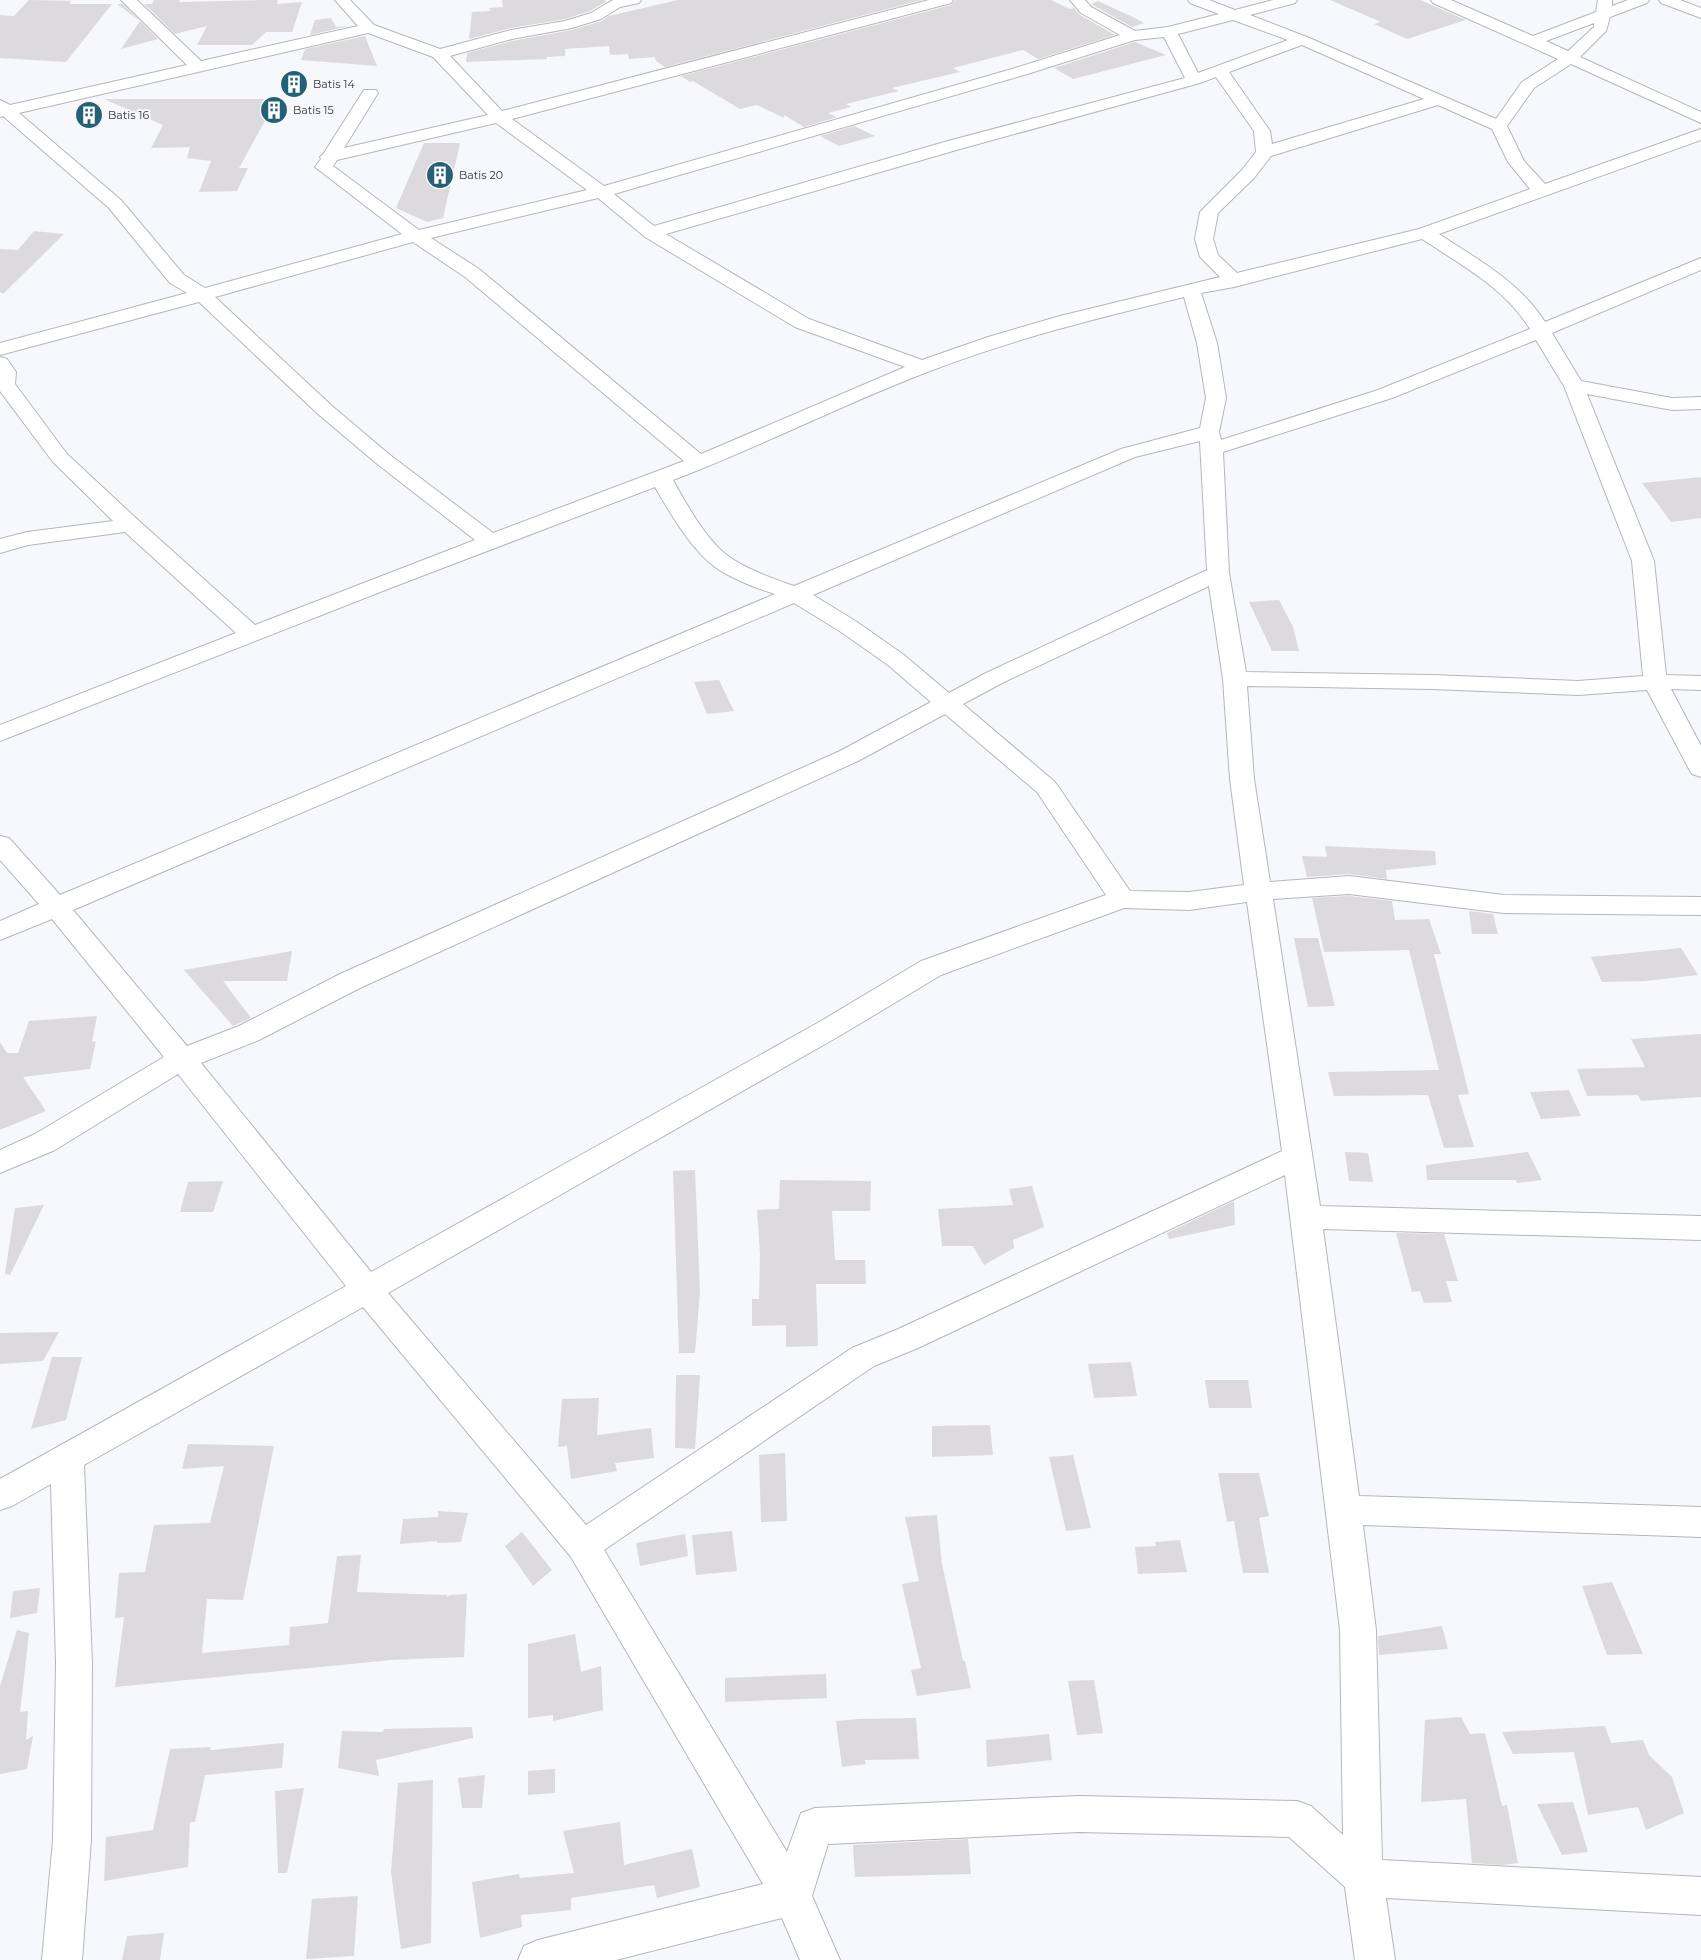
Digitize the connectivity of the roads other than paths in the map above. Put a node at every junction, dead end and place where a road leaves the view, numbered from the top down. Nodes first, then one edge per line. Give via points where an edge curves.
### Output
1 (128, 0) edge
2 (342, 0) edge
3 (634, 0) edge
4 (946, 0) edge
5 (1076, 0) edge
6 (1195, 0) edge
7 (1290, 0) edge
8 (1438, 0) edge
9 (1642, 0) edge
10 (1666, 0) edge
11 (1604, 7) edge
12 (1701, 13) edge
13 (1237, 15) junction
14 (369, 28) junction
15 (1169, 32) junction
16 (1133, 36) junction
17 (1302, 40) junction
18 (1533, 40) junction
19 (439, 54) junction
20 (1570, 58) junction
21 (198, 67) junction
22 (1220, 71) junction
23 (1194, 80) junction
24 (370, 93) dead end
25 (1439, 100) junction
26 (2, 109) edge
27 (499, 117) junction
28 (1701, 118) edge
29 (1499, 126) junction
30 (1701, 134) edge
31 (1265, 152) junction
32 (328, 157) junction
33 (601, 192) junction
34 (1543, 192) junction
35 (651, 233) junction
36 (1425, 233) junction
37 (416, 236) junction
38 (1701, 263) edge
39 (1234, 280) junction
40 (1191, 291) junction
41 (201, 294) junction
42 (1541, 331) junction
43 (0, 349) edge
44 (0, 364) edge
45 (922, 367) junction
46 (3, 385) edge
47 (1574, 386) junction
48 (1701, 402) edge
49 (1211, 441) junction
50 (700, 463) junction
51 (661, 478) junction
52 (130, 526) junction
53 (491, 542) junction
54 (0, 546) edge
55 (1218, 572) junction
56 (796, 594) junction
57 (252, 635) junction
58 (1235, 678) junction
59 (1655, 682) junction
60 (1701, 683) edge
61 (947, 703) junction
62 (0, 734) edge
63 (1701, 769) edge
64 (0, 844) edge
65 (1258, 892) junction
66 (1122, 899) junction
67 (1701, 906) edge
68 (56, 907) junction
69 (0, 931) edge
70 (182, 1059) junction
71 (1298, 1156) junction
72 (0, 1162) edge
73 (1306, 1217) junction
74 (1701, 1228) edge
75 (366, 1289) junction
76 (66, 1459) junction
77 (0, 1496) edge
78 (1344, 1510) junction
79 (1701, 1522) edge
80 (583, 1546) junction
81 (1363, 1878) junction
82 (792, 1896) junction
83 (1701, 1896) edge
84 (62, 1960) edge
85 (538, 1960) edge
86 (820, 1960) edge
87 (1375, 1960) edge

1 - 21 street
2 - 14 street
3 - 19 street via 615,4 596,16 567,25 511,35
4 - 27 street
5 - 16 street via 1086,10
6 - 13 street
7 - 13 street
8 - 18 street
9 - 11 street
10 - 12 street
11 - 18 street
11 - 20 street via 1601,28
13 - 15 street
13 - 17 street
14 - 19 street
14 - 21 street
15 - 16 street
15 - 23 street
16 - 33 street
17 - 22 street
17 - 25 street
18 - 20 street
19 - 27 street
20 - 28 street
20 - 29 street via 1528,84
21 - 26 street
22 - 23 street
22 - 31 street via 1262,131
23 - 35 street via 954,145
24 - 32 street
25 - 29 street
25 - 31 street
26 - 41 street via 115,204 177,279
27 - 32 street
27 - 33 street
29 - 34 street via 1508,151 1525,175
30 - 34 street
31 - 39 street via 1248,174 1209,212 1204,239 1209,257
32 - 37 street via 324,167
33 - 35 street
33 - 37 street
34 - 36 street
35 - 45 street via 802,323
36 - 39 street
36 - 42 street via 1495,279 1528,310
37 - 41 street
37 - 50 street via 472,273
38 - 42 street
39 - 40 street
40 - 45 street via 1058,323
40 - 49 street via 1206,343 1216,398
41 - 43 street
41 - 53 street via 383,460
42 - 47 street
42 - 49 street via 1385,394
44 - 46 street via 6,372
45 - 50 street
46 - 52 street via 60,458
47 - 48 street via 1672,404
47 - 59 street via 1643,561
49 - 55 street
49 - 56 street via 1128,453
50 - 51 street
51 - 53 street
51 - 56 street via 684,519 717,558 758,580
52 - 54 street via 27,539
52 - 57 street
53 - 57 street
55 - 58 street
55 - 61 street
56 - 61 street via 896,660
56 - 68 street
57 - 62 street
58 - 59 street via 1578,688
58 - 65 street via 1242,779
59 - 60 street
59 - 63 street
61 - 66 street via 1046,787
61 - 70 street via 849,756 350,981 249,1033
64 - 68 street
65 - 66 street via 1189,901
65 - 67 street via 1350,885 1504,904
65 - 71 street
66 - 75 street via 931,968 831,1028
68 - 69 street
68 - 70 street
70 - 72 street via 45,1142
70 - 75 street
71 - 73 street
71 - 80 street via 863,1357
73 - 74 street
73 - 78 street
75 - 76 street
75 - 80 street
76 - 77 street
76 - 84 street via 74,1663 73,1830
78 - 79 street
78 - 81 street via 1358,1630
80 - 82 street
81 - 82 street via 1297,1819 1079,1814 816,1826
81 - 83 street
81 - 87 street
82 - 85 street
82 - 86 street

